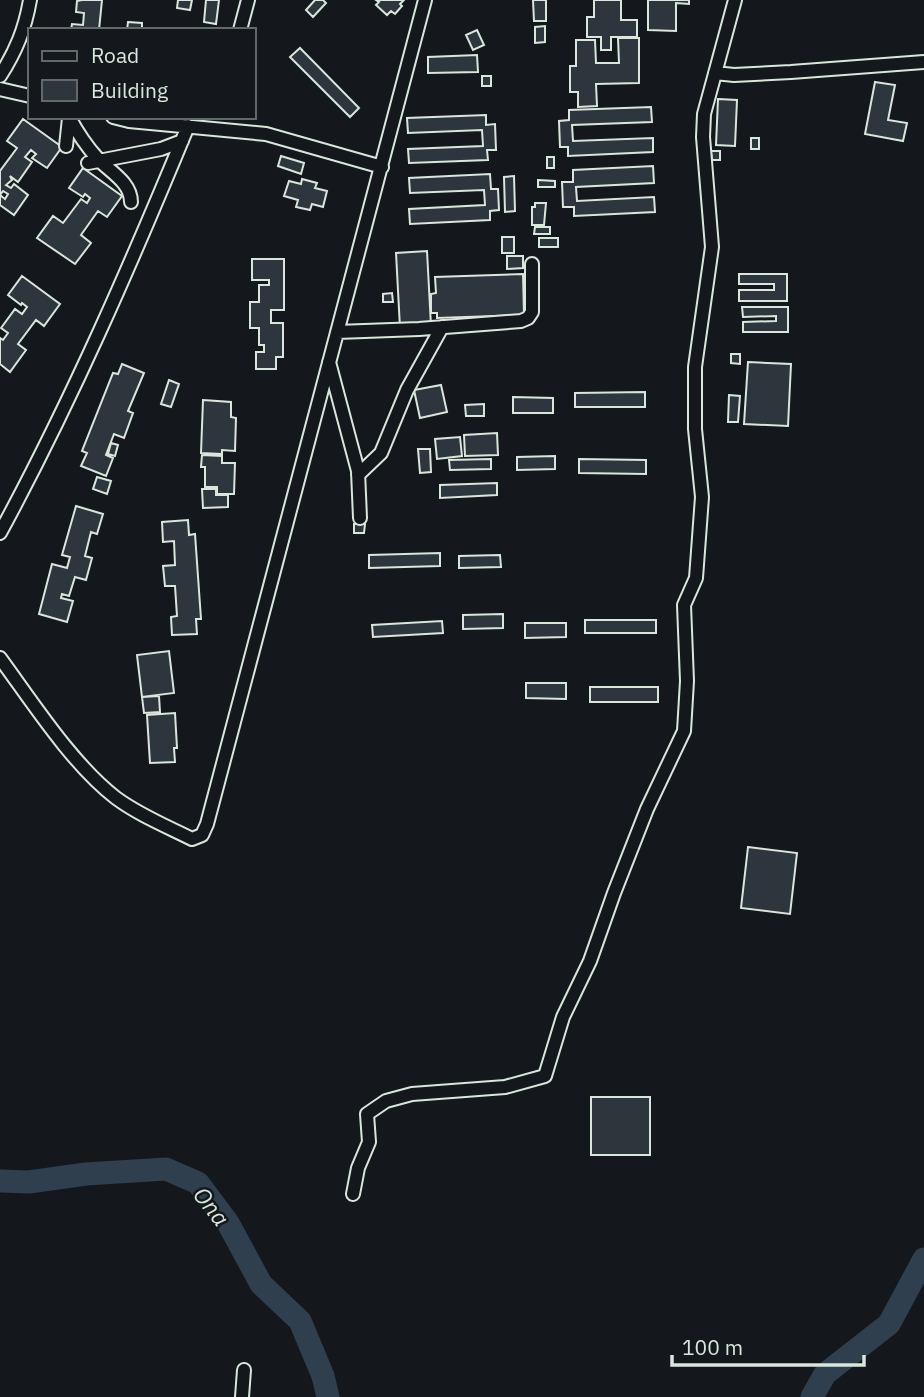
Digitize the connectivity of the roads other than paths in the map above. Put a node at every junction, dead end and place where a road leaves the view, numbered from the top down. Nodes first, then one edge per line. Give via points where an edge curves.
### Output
1 (30, 0) edge
2 (248, 0) edge
3 (425, 0) edge
4 (735, 0) edge
5 (241, 28) edge
6 (924, 62) edge
7 (715, 73) junction
8 (0, 76) edge
9 (0, 89) edge
10 (28, 96) edge
11 (69, 119) edge
12 (70, 119) edge
13 (121, 119) edge
14 (224, 124) edge
15 (188, 126) junction
16 (182, 141) junction
17 (66, 146) dead end
18 (94, 162) junction
19 (382, 167) junction
20 (131, 202) dead end
21 (532, 264) dead end
22 (442, 327) junction
23 (337, 332) junction
24 (329, 361) junction
25 (358, 475) junction
26 (360, 518) dead end
27 (0, 533) edge
28 (0, 658) edge
29 (353, 1194) dead end
30 (244, 1370) dead end
31 (242, 1397) edge

1 - 8 street via 26,27
2 - 5 street
3 - 19 street
4 - 7 street
6 - 7 street
7 - 29 street via 702,137 712,247 695,367 702,497 696,578 684,605 684,731 647,809 590,961 563,1017 545,1076 505,1087 412,1094 386,1101 367,1114 369,1142
9 - 10 street
11 - 17 street
12 - 18 street
13 - 15 street
14 - 15 street
14 - 19 street
15 - 16 street
16 - 18 street
16 - 27 street via 120,286
18 - 20 street via 124,183
19 - 23 street
21 - 22 street via 532,313 528,318
22 - 23 street
22 - 25 street via 407,390 381,453
23 - 24 street
24 - 25 street
24 - 28 street via 202,835 192,839 116,797 48,724
25 - 26 street
30 - 31 street

